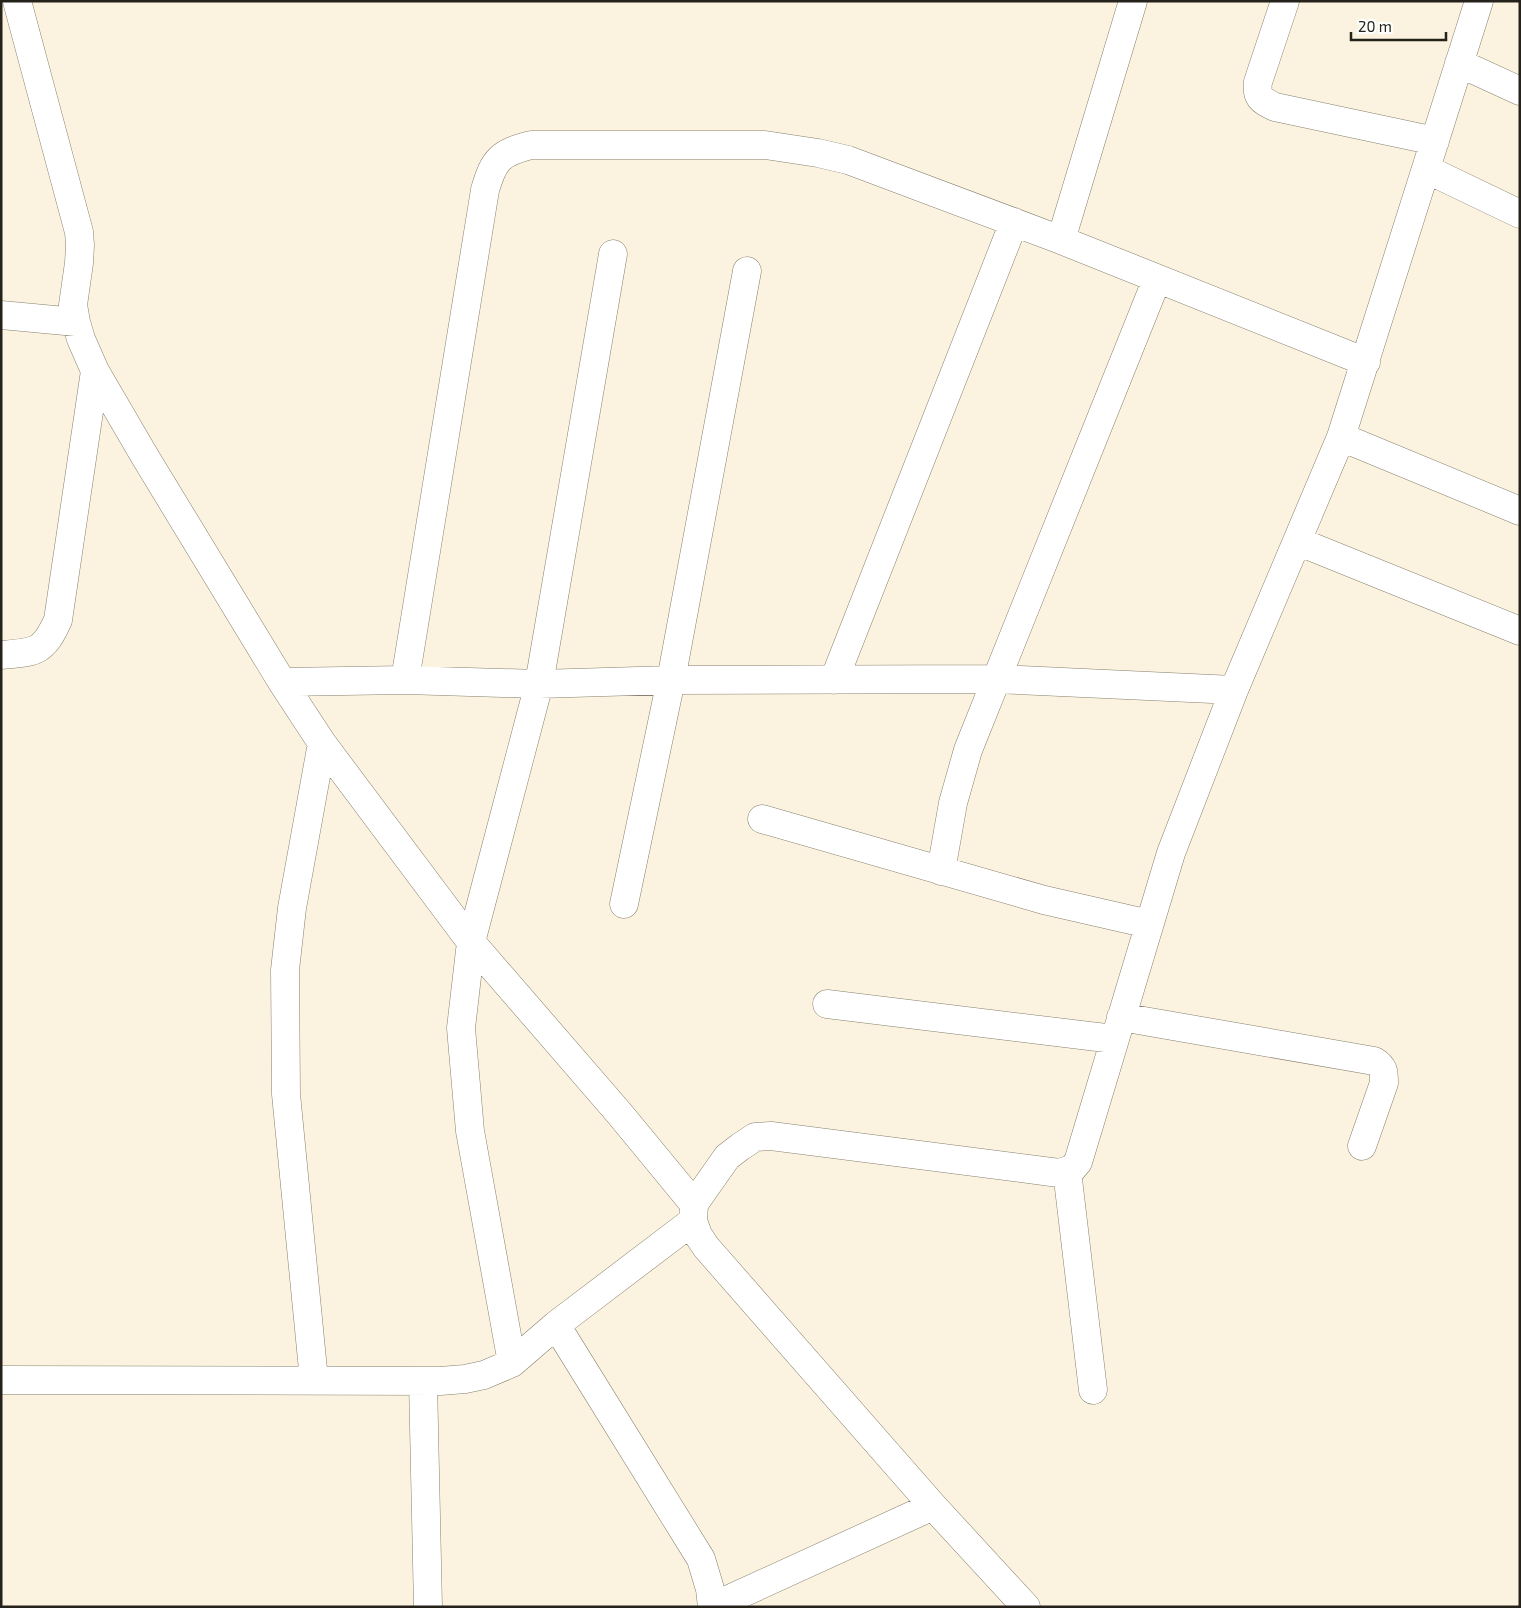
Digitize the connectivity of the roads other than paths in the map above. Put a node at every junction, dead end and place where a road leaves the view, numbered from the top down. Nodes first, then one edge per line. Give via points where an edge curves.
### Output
1 (18, 1) edge
2 (1133, 1) edge
3 (1285, 1) edge
4 (1479, 1) edge
5 (1459, 63) junction
6 (1520, 91) edge
7 (1435, 141) junction
8 (1426, 169) junction
9 (1520, 214) edge
10 (1014, 222) junction
11 (1061, 240) junction
12 (613, 254) dead end
13 (747, 271) dead end
14 (1157, 279) junction
15 (1, 315) edge
16 (76, 322) junction
17 (1366, 362) junction
18 (95, 372) junction
19 (1341, 437) junction
20 (1520, 511) edge
21 (1297, 541) junction
22 (1520, 631) edge
23 (1, 656) edge
24 (998, 679) junction
25 (405, 680) junction
26 (671, 680) junction
27 (834, 680) junction
28 (282, 682) junction
29 (539, 684) junction
30 (1234, 690) junction
31 (322, 743) junction
32 (762, 819) dead end
33 (941, 870) junction
34 (624, 904) dead end
35 (1149, 924) junction
36 (471, 942) junction
37 (827, 1004) dead end
38 (1118, 1028) junction
39 (1362, 1146) dead end
40 (1067, 1171) junction
41 (693, 1212) junction
42 (556, 1325) junction
43 (512, 1363) junction
44 (1, 1380) edge
45 (314, 1380) junction
46 (423, 1381) junction
47 (1093, 1390) dead end
48 (933, 1506) junction
49 (428, 1607) edge
50 (712, 1607) edge
51 (1026, 1607) edge

1 - 16 street via 79,232 79,263 73,305
2 - 11 street
3 - 7 street via 1258,82 1260,98 1275,107
4 - 5 street
5 - 6 street
5 - 7 street
7 - 8 street
8 - 9 street
8 - 17 street
10 - 11 street
10 - 25 street via 848,160 765,145 531,145 501,156 490,171 485,190
10 - 27 street
11 - 14 street
12 - 29 street
13 - 26 street
14 - 17 street
14 - 24 street
15 - 16 street
16 - 18 street
17 - 19 street
18 - 23 street via 58,620 43,646 28,653
18 - 28 street
19 - 20 street
19 - 21 street
21 - 22 street
21 - 30 street
24 - 27 street
24 - 30 street
24 - 33 street via 968,750 958,783
25 - 28 street
25 - 29 street
26 - 27 street
26 - 29 street
26 - 34 street
28 - 31 street
29 - 36 street
30 - 35 street via 1171,853
31 - 36 street
31 - 45 street via 292,908 285,970 286,1094
32 - 33 street
33 - 35 street via 1044,900
35 - 38 street
36 - 41 street via 619,1113
36 - 43 street via 461,1028 464,1071 470,1131
37 - 38 street
38 - 39 street via 1374,1061 1381,1065 1384,1083
38 - 40 street via 1078,1162
40 - 41 street via 1059,1173 771,1136 755,1138 727,1157
40 - 47 street
41 - 42 street
41 - 48 street via 698,1235 706,1247
42 - 43 street
42 - 50 street via 701,1559
43 - 46 street via 465,1379
44 - 45 street
45 - 46 street
46 - 49 street
48 - 50 street
48 - 51 street

